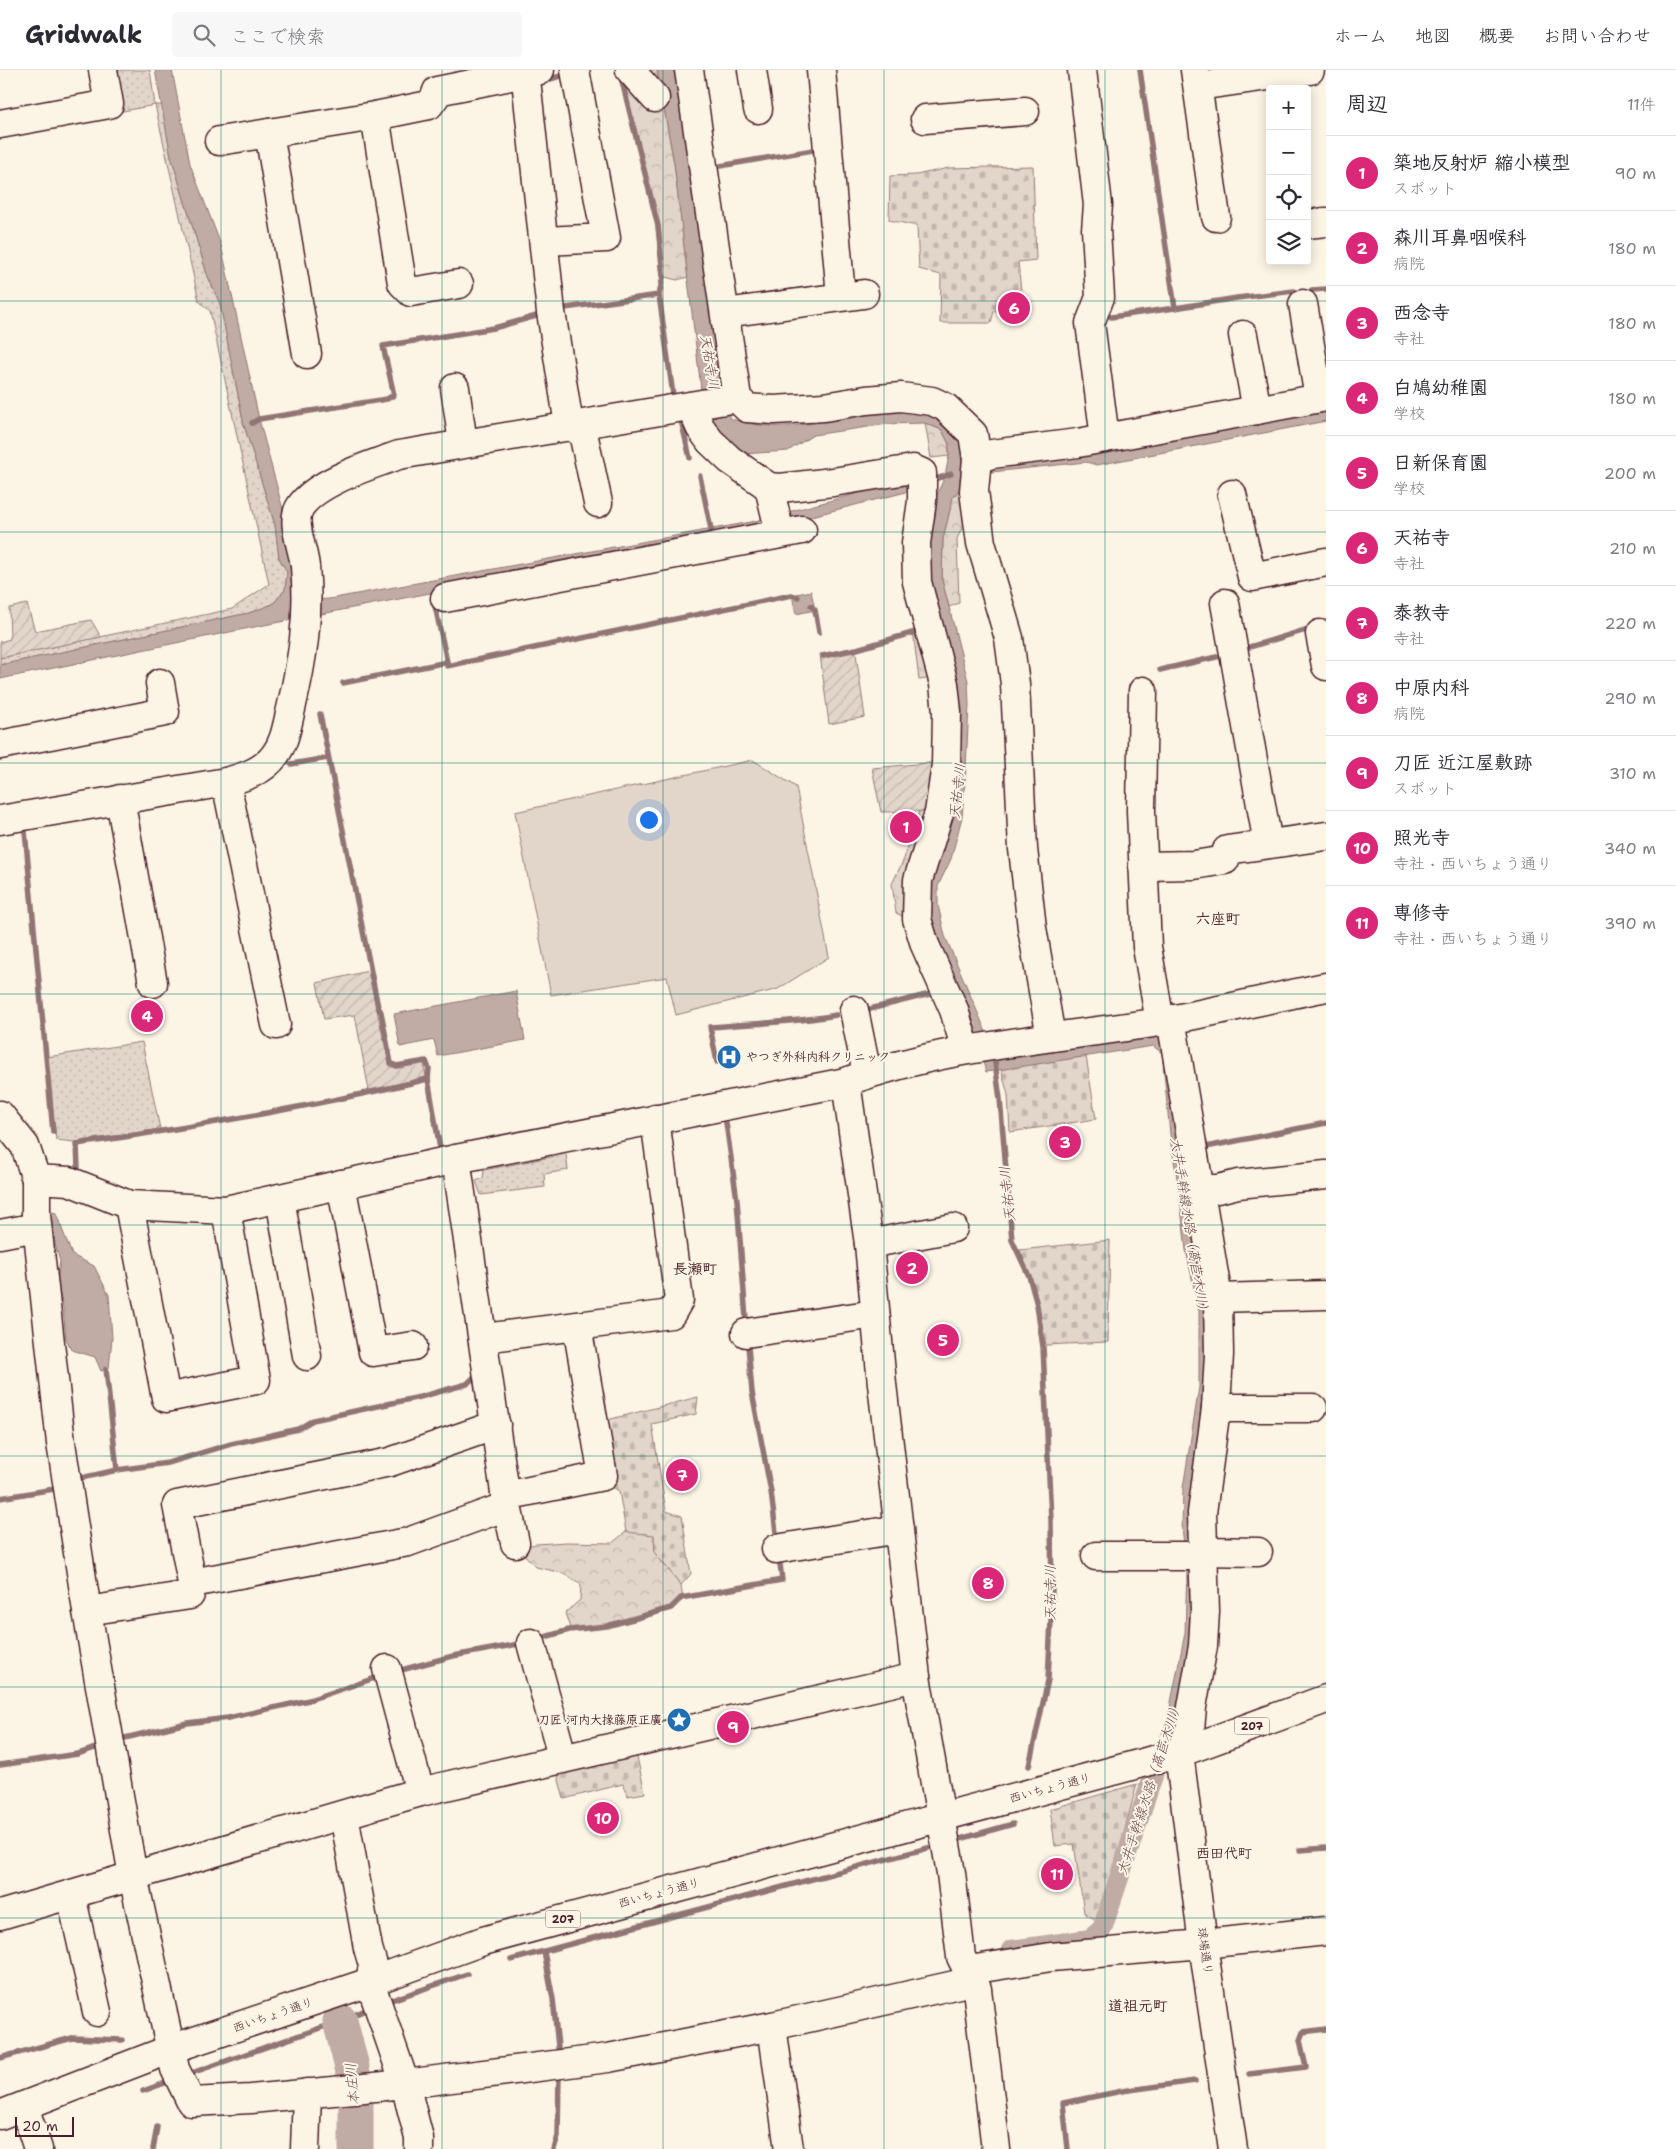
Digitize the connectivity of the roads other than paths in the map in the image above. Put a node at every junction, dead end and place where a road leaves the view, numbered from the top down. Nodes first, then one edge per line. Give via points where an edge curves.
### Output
1 (103, 70) edge
2 (575, 70) edge
3 (630, 70) edge
4 (689, 70) edge
5 (752, 70) edge
6 (821, 70) edge
7 (1082, 70) edge
8 (1310, 70) edge
9 (530, 71) edge
10 (1196, 78) edge
11 (435, 80) edge
12 (655, 98) dead end
13 (758, 110) dead end
14 (1025, 111) dead end
15 (375, 116) junction
16 (925, 118) dead end
17 (0, 124) edge
18 (269, 133) junction
19 (219, 141) dead end
20 (1216, 217) dead end
21 (1326, 222) edge
22 (1311, 224) edge
23 (545, 241) junction
24 (459, 284) dead end
25 (1303, 304) dead end
26 (725, 313) junction
27 (1243, 335) dead end
28 (1318, 343) edge
29 (307, 354) dead end
30 (455, 388) dead end
31 (737, 398) junction
32 (1322, 398) edge
33 (695, 405) junction
34 (1257, 410) junction
35 (569, 425) junction
36 (1105, 438) junction
37 (463, 443) junction
38 (977, 467) junction
39 (1232, 494) dead end
40 (598, 503) dead end
41 (781, 515) junction
42 (1326, 562) edge
43 (445, 598) dead end
44 (1225, 602) dead end
45 (1320, 634) dead end
46 (1326, 666) edge
47 (160, 682) dead end
48 (1143, 691) dead end
49 (0, 745) edge
50 (226, 782) junction
51 (120, 799) junction
52 (0, 820) edge
53 (1326, 836) edge
54 (1268, 844) junction
55 (1143, 866) junction
56 (153, 982) dead end
57 (1326, 987) edge
58 (854, 1010) dead end
59 (1166, 1020) junction
60 (276, 1026) dead end
61 (1050, 1037) junction
62 (979, 1048) junction
63 (856, 1078) junction
64 (0, 1115) edge
65 (655, 1119) junction
66 (447, 1161) junction
67 (1326, 1175) edge
68 (36, 1178) junction
69 (341, 1184) junction
70 (1200, 1189) junction
71 (280, 1198) junction
72 (129, 1205) junction
73 (226, 1210) junction
74 (37, 1227) junction
75 (953, 1228) dead end
76 (0, 1234) edge
77 (869, 1244) junction
78 (1326, 1295) edge
79 (1218, 1298) junction
80 (875, 1314) junction
81 (577, 1326) junction
82 (746, 1333) dead end
83 (484, 1338) junction
84 (412, 1346) dead end
85 (307, 1356) dead end
86 (1216, 1408) junction
87 (1313, 1408) dead end
88 (496, 1425) junction
89 (506, 1501) junction
90 (899, 1529) junction
91 (516, 1543) dead end
92 (779, 1548) dead end
93 (1258, 1552) dead end
94 (1196, 1554) junction
95 (1096, 1556) dead end
96 (192, 1583) junction
97 (88, 1611) junction
98 (531, 1643) dead end
99 (388, 1674) dead end
100 (916, 1677) junction
101 (1326, 1699) edge
102 (1179, 1753) junction
103 (561, 1759) junction
104 (420, 1792) junction
105 (344, 1815) junction
106 (944, 1835) junction
107 (133, 1876) junction
108 (70, 1895) junction
109 (0, 1915) edge
110 (1326, 1931) edge
111 (1204, 1944) junction
112 (967, 1973) junction
113 (375, 1997) junction
114 (97, 2012) dead end
115 (772, 2026) junction
116 (176, 2067) junction
117 (405, 2084) junction
118 (307, 2093) junction
119 (12, 2110) edge
120 (38, 2149) edge
121 (305, 2149) edge
122 (419, 2149) edge
123 (788, 2149) edge
124 (996, 2149) edge
125 (1233, 2149) edge

1 - 17 main road via 108,104
2 - 23 main road via 606,238
3 - 12 main road
4 - 26 main road
5 - 13 main road
6 - 26 main road via 852,295
7 - 36 main road via 1098,205 1096,230 1100,297 1090,323
8 - 10 main road
9 - 11 main road
9 - 23 main road
10 - 20 main road
11 - 15 main road via 436,97 429,105
14 - 16 main road
15 - 18 main road
15 - 24 main road via 402,283 411,292
18 - 19 main road
18 - 29 main road
21 - 22 main road
23 - 35 main road via 551,312
25 - 28 main road
26 - 31 main road
27 - 34 main road
28 - 32 main road
30 - 37 main road
31 - 33 main road
31 - 38 main road via 747,408 774,410 892,398 932,401 945,407 973,434
32 - 34 main road
33 - 35 main road
33 - 41 main road via 700,427 710,441
34 - 36 main road
35 - 37 main road
35 - 40 main road via 583,433
36 - 38 main road via 992,454
37 - 50 main road via 399,455 372,464 334,481 308,498 298,509 297,526 305,564 306,623 300,672 283,743 274,757 252,774
38 - 61 main road via 974,491 981,543 1010,648 1015,684 1024,859
39 - 42 main road via 1252,576
41 - 43 main road
41 - 62 main road via 780,488 913,469 922,473 916,543 917,582 944,684 947,712 946,765 939,812 918,880 917,918 925,945 954,1010
44 - 54 main road
45 - 46 main road
47 - 49 main road via 165,712
48 - 55 main road
50 - 51 main road
50 - 60 main road
51 - 52 main road
51 - 56 main road
53 - 54 main road
54 - 55 main road via 1227,850 1225,860 1194,865
55 - 59 main road via 1147,947
57 - 59 main road
58 - 63 main road
59 - 61 main road
59 - 70 main road
61 - 62 main road
62 - 63 main road
63 - 65 main road
63 - 77 main road via 855,1138
64 - 68 main road via 25,1146
65 - 66 main road
65 - 81 main road via 678,1300 671,1314
66 - 69 main road
66 - 83 main road
67 - 70 main road
68 - 72 main road via 69,1181
68 - 74 main road
69 - 71 main road
69 - 84 main road via 373,1352
70 - 79 main road
71 - 73 main road
71 - 85 main road
72 - 73 main road
72 - 73 main road via 166,1398 256,1380
74 - 76 main road
74 - 97 main road via 61,1444
75 - 77 main road
77 - 80 main road
78 - 79 main road
79 - 86 main road
80 - 82 main road
80 - 90 main road
81 - 83 main road
81 - 89 main road via 603,1476
83 - 88 main road
86 - 87 main road
86 - 94 main road
88 - 89 main road
88 - 96 main road via 390,1462 177,1505
89 - 91 main road
89 - 96 main road via 408,1542
90 - 92 main road
90 - 100 main road
93 - 94 main road
94 - 95 main road
94 - 102 main road via 1205,1610 1203,1646 1190,1730
96 - 97 main road via 190,1595
97 - 107 main road
98 - 103 main road
99 - 104 main road
100 - 103 main road
100 - 106 main road
101 - 102 main road, 西いちょう通り / 207
102 - 106 main road, 西いちょう通り / 207
102 - 111 main road, 球場通り
103 - 104 main road
104 - 105 main road
105 - 107 main road
105 - 113 main road via 368,1948 374,1964
106 - 112 main road
106 - 113 main road, 西いちょう通り / 207 via 483,1941
107 - 108 main road
107 - 116 main road
108 - 109 main road
108 - 114 main road
110 - 111 main road
111 - 112 main road via 1050,1957
111 - 125 main road, 球場通り
112 - 115 main road
112 - 124 main road via 977,1989
113 - 116 main road, 西いちょう通り / 207
113 - 117 main road
115 - 117 main road via 608,2058
115 - 123 main road
116 - 118 main road via 191,2102
116 - 119 main road, 西いちょう通り / 207
117 - 118 main road
117 - 122 main road
118 - 121 main road
119 - 120 main road

